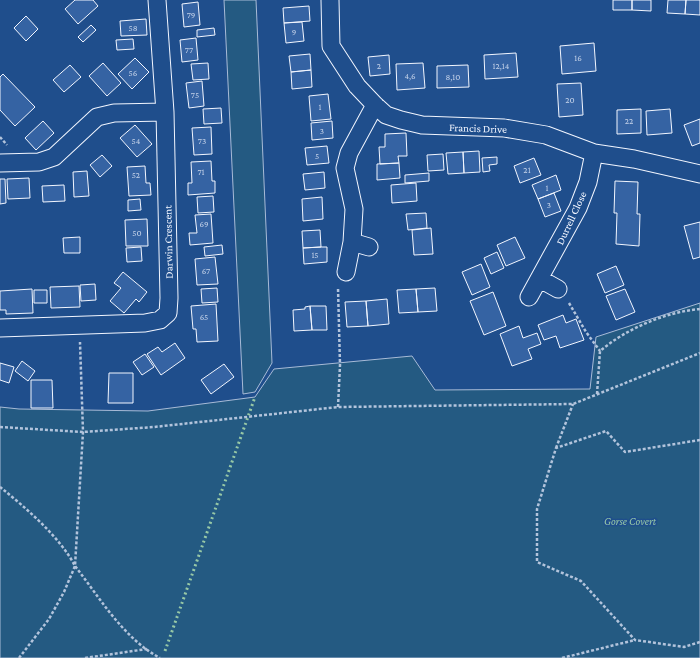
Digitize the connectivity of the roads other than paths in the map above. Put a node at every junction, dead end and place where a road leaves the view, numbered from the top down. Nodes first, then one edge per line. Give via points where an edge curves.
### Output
1 (157, 0) edge
2 (330, 0) edge
3 (375, 105) junction
4 (165, 112) junction
5 (594, 153) junction
6 (0, 163) edge
7 (700, 174) edge
8 (352, 242) junction
9 (369, 247) dead end
10 (346, 272) road end
11 (540, 279) junction
12 (558, 289) road end
13 (529, 297) dead end
14 (0, 328) edge

1 - 4 street, Darwin Crescent
2 - 3 street, Francis Drive via 331,46 357,86
3 - 5 street, Francis Drive via 386,115 422,125 504,128 546,135
3 - 8 street via 349,153 345,168 354,209
4 - 6 street via 114,113 97,117 54,157 39,162
4 - 14 street, Darwin Crescent via 168,313 160,320 145,323
5 - 7 street, Francis Drive
5 - 11 street, Durrell Close via 588,182 578,208
8 - 9 street
8 - 10 street
11 - 12 street
11 - 13 street, Durrell Close

